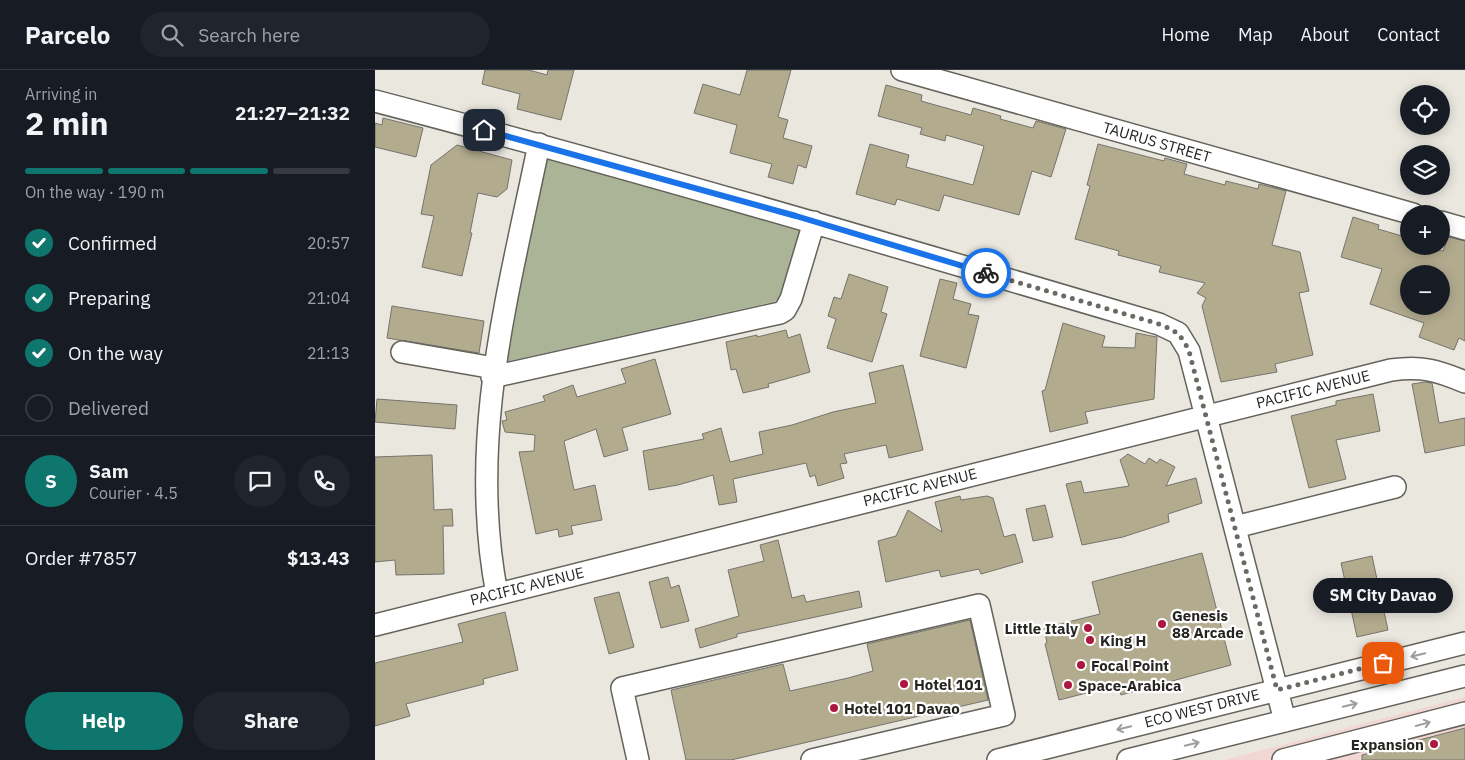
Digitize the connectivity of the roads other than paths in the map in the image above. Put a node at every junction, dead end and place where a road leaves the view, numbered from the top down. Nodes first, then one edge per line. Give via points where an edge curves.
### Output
1 (902, 70) edge
2 (375, 101) edge
3 (539, 144) junction
4 (1400, 210) edge
5 (814, 222) junction
6 (1450, 224) edge
7 (1465, 228) edge
8 (402, 352) dead end
9 (493, 373) junction
10 (1465, 382) edge
11 (1206, 416) junction
12 (1395, 487) dead end
13 (1235, 527) junction
14 (497, 594) junction
15 (375, 625) edge
16 (1465, 643) edge
17 (1465, 676) edge
18 (1277, 690) junction
19 (1465, 713) edge
20 (1285, 721) junction
21 (1037, 755) edge
22 (638, 760) edge
23 (812, 760) edge
24 (998, 760) edge
25 (1128, 760) edge
26 (1283, 760) edge

1 - 4 street, TAURUS STREET
2 - 3 street
3 - 5 street
3 - 9 street
5 - 9 street via 791,299 780,313
5 - 11 street via 1169,328 1178,333 1189,351
6 - 7 street
8 - 9 street
9 - 14 street via 485,466 490,550
10 - 11 street, PACIFIC AVENUE via 1429,369 1411,367
11 - 13 street
11 - 14 street, PACIFIC AVENUE
12 - 13 street
13 - 18 street
14 - 15 street, PACIFIC AVENUE
16 -> 18 street, ECO WEST DRIVE
20 -> 17 street
18 - 20 street
18 -> 21 street, ECO WEST DRIVE
26 -> 19 street
25 -> 20 street
21 - 24 street, ECO WEST DRIVE
22 - 23 street via 622,688 979,605 1004,715

